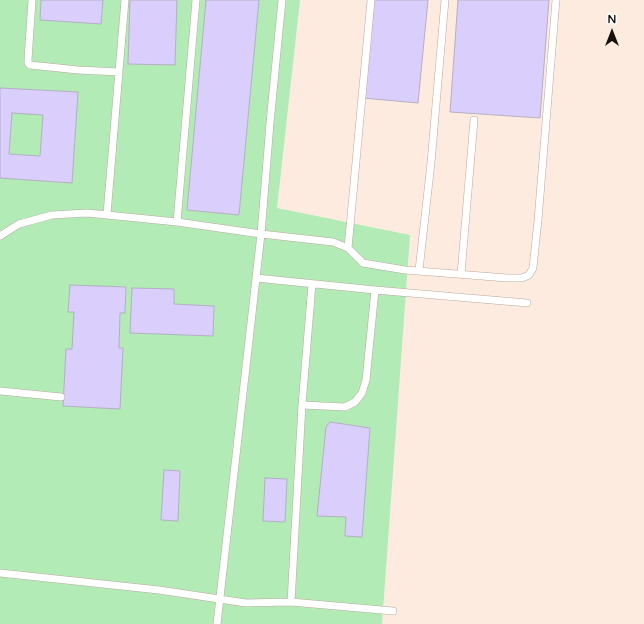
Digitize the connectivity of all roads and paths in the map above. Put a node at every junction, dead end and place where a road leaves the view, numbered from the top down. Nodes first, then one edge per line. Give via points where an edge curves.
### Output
1 (32, 0) edge
2 (125, 0) edge
3 (196, 0) edge
4 (282, 0) edge
5 (371, 0) edge
6 (445, 0) edge
7 (556, 0) edge
8 (118, 72) junction
9 (474, 120) dead end
10 (107, 214) junction
11 (177, 222) junction
12 (261, 234) junction
13 (0, 236) edge
14 (348, 248) junction
15 (419, 270) junction
16 (461, 274) junction
17 (256, 278) junction
18 (312, 284) junction
19 (375, 290) junction
20 (527, 303) dead end
21 (0, 391) edge
22 (61, 397) dead end
23 (302, 405) junction
24 (0, 573) edge
25 (221, 599) junction
26 (291, 602) junction
27 (393, 610) dead end
28 (217, 624) edge

1 - 8 lane via 28,60 30,65
2 - 8 lane
3 - 11 lane
4 - 12 lane
5 - 14 lane
6 - 15 lane
7 - 16 lane via 533,268 529,275 522,278
8 - 10 lane
9 - 16 lane
10 - 11 lane
10 - 13 lane via 52,215 19,224
11 - 12 lane
12 - 14 lane via 334,242
12 - 17 lane
14 - 15 lane via 363,263
15 - 16 lane
17 - 18 lane
17 - 25 lane
18 - 19 lane
18 - 23 lane
19 - 20 lane
19 - 23 lane via 366,380 362,393 355,402 345,407
21 - 22 lane
23 - 26 lane
24 - 25 lane
25 - 26 lane
25 - 28 lane
26 - 27 lane

